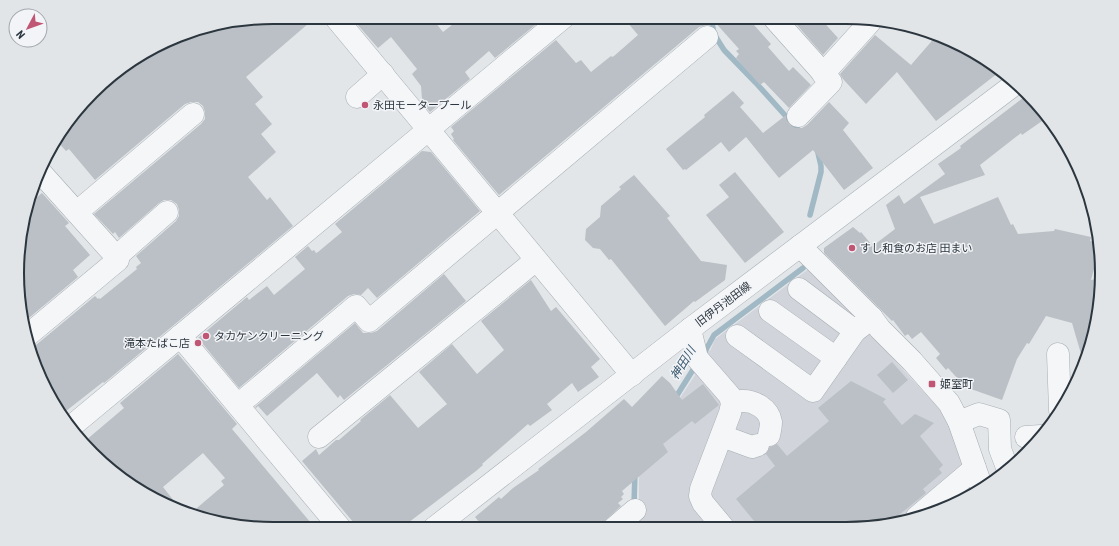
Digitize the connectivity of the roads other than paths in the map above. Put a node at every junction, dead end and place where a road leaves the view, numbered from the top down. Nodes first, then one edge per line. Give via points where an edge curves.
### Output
1 (341, 24) edge
2 (556, 24) edge
3 (779, 24) edge
4 (867, 25) edge
5 (707, 36) dead end
6 (383, 74) junction
7 (823, 74) junction
8 (1011, 87) edge
9 (357, 97) dead end
10 (193, 114) dead end
11 (798, 116) dead end
12 (429, 129) junction
13 (44, 176) edge
14 (77, 212) junction
15 (167, 212) dead end
16 (497, 212) junction
17 (800, 246) junction
18 (117, 259) junction
19 (536, 260) junction
20 (799, 289) dead end
21 (770, 311) dead end
22 (872, 318) junction
23 (855, 331) junction
24 (31, 332) edge
25 (180, 336) junction
26 (737, 336) dead end
27 (693, 337) junction
28 (1058, 354) dead end
29 (836, 358) junction
30 (632, 375) junction
31 (1060, 401) edge
32 (732, 404) junction
33 (238, 405) junction
34 (959, 422) junction
35 (74, 424) edge
36 (722, 436) junction
37 (319, 437) dead end
38 (1006, 464) edge
39 (978, 478) edge
40 (935, 505) edge
41 (635, 510) dead end
42 (335, 522) edge
43 (442, 522) edge
44 (621, 522) edge
45 (719, 522) edge

1 - 6 street
2 - 12 street
3 - 7 street
4 - 7 street
5 - 16 street
6 - 9 street
6 - 12 street
7 - 11 street via 831,82
8 - 17 street, 旧伊丹池田線
10 - 14 street
12 - 16 street
12 - 25 street
13 - 14 street
14 - 18 street
15 - 18 street
16 - 19 street
16 - 33 street via 369,321 356,306
17 - 22 street
17 - 27 street, 旧伊丹池田線
18 - 24 street
19 - 30 street
19 - 37 street
20 - 23 street
21 - 29 street
22 - 23 street
22 - 34 street via 880,330 949,403
23 - 29 street
25 - 33 street
25 - 35 street
26 - 29 street via 813,391
27 - 30 street, 旧伊丹池田線
27 - 32 street via 697,358 730,396
28 - 31 street
30 - 43 street, 旧伊丹池田線
32 - 36 street
32 - 36 street via 752,402 761,406 771,421 764,440 752,447
33 - 42 street
34 - 38 street via 979,414 999,420 1000,449
34 - 39 street
36 - 45 street via 700,496
39 - 40 street
41 - 44 street

